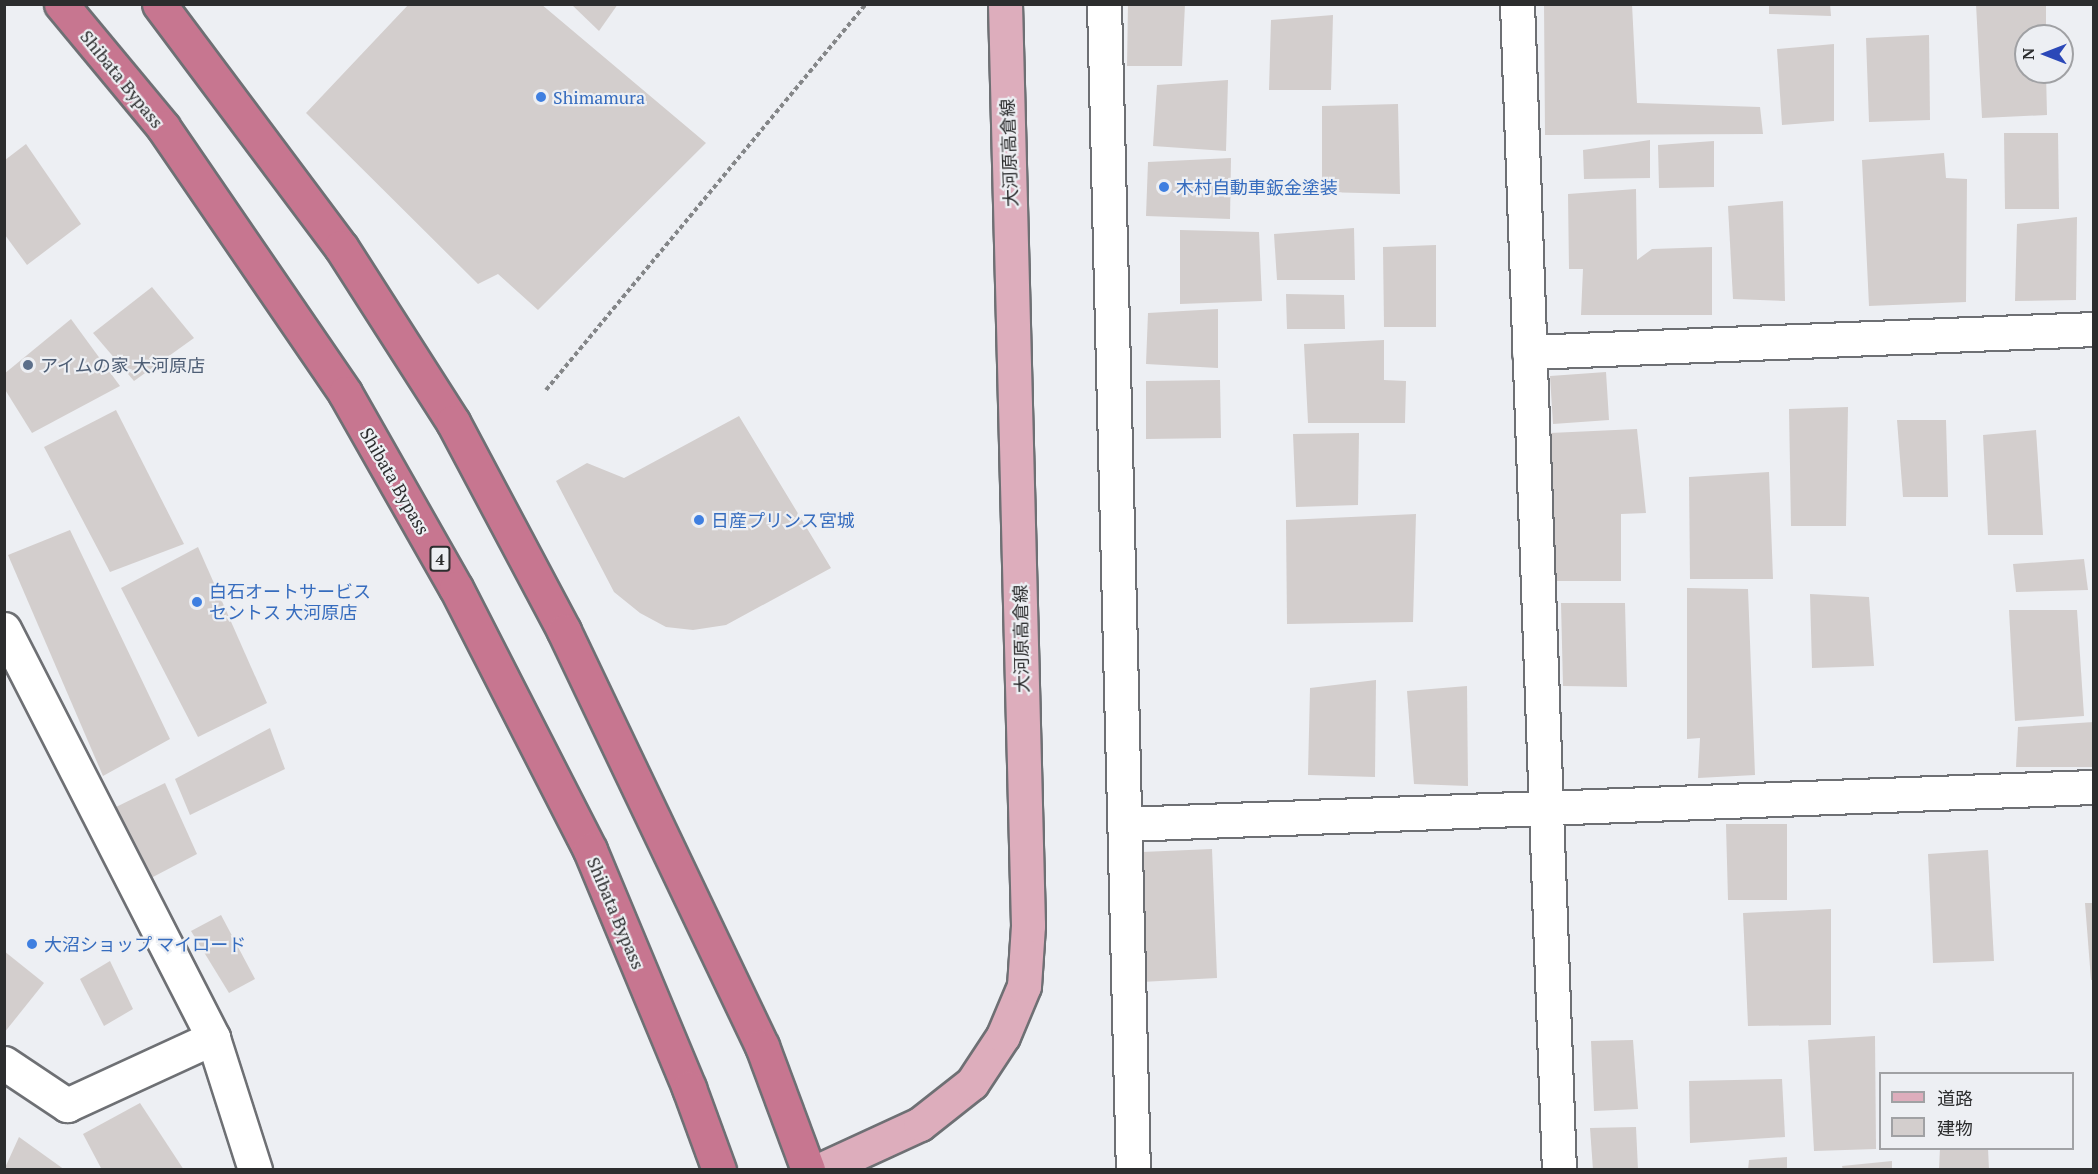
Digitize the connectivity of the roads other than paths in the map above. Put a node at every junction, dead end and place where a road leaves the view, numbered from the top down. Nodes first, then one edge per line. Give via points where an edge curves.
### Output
1 (62, 4) edge
2 (159, 4) edge
3 (1005, 4) edge
4 (1104, 4) edge
5 (1517, 4) edge
6 (2094, 329) edge
7 (1529, 352) junction
8 (4, 629) edge
9 (2094, 787) edge
10 (1546, 808) junction
11 (1125, 824) junction
12 (213, 1038) junction
13 (4, 1063) edge
14 (255, 1170) edge
15 (718, 1170) edge
16 (808, 1170) edge
17 (820, 1170) edge
18 (1132, 1170) edge
19 (1559, 1170) edge

1 - 15 highway, Shibata Bypass / 4 via 163,127 345,393 456,588 590,850 689,1088
2 - 16 highway via 340,247 453,422 564,631 762,1046
3 - 17 main road, 大河原高倉線 via 1028,925 1024,986 1003,1036 972,1083 920,1124
4 - 11 street
5 - 7 street
6 - 7 street
7 - 10 street
8 - 12 street
9 - 10 street
10 - 11 street
10 - 19 street
11 - 18 street
12 - 13 street via 67,1105
12 - 14 street

